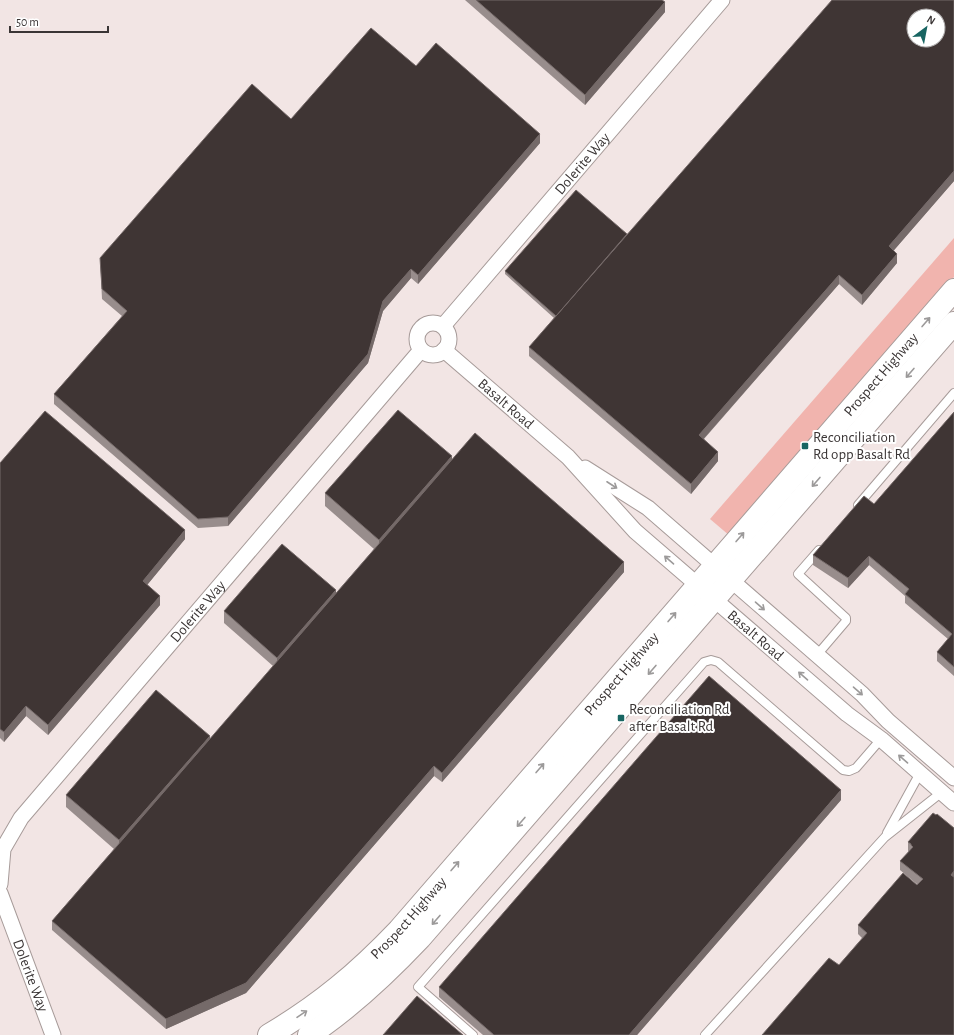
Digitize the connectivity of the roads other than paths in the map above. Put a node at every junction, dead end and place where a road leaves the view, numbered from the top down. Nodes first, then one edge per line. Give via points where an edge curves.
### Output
1 (722, 0) edge
2 (954, 290) edge
3 (954, 323) edge
4 (443, 326) junction
5 (421, 350) junction
6 (444, 350) junction
7 (954, 393) edge
8 (568, 457) junction
9 (850, 514) edge
10 (824, 544) edge
11 (722, 573) junction
12 (706, 592) junction
13 (817, 655) junction
14 (881, 739) junction
15 (920, 773) junction
16 (950, 775) edge
17 (937, 788) junction
18 (954, 803) edge
19 (885, 837) junction
20 (0, 884) edge
21 (0, 893) edge
22 (52, 1035) edge
23 (269, 1035) edge
24 (309, 1035) edge
25 (473, 1035) edge
26 (705, 1035) edge

1 - 4 street, Dolerite Way
11 -> 2 main road, Prospect Highway
3 -> 11 main road, Prospect Highway
4 - 5 street via 433,323 419,330 417,341
4 - 6 street via 448,335
5 - 6 street via 430,355
5 - 20 street, Dolerite Way via 21,818 3,850
6 - 8 street, Basalt Road
7 - 9 lane
8 -> 11 street, Basalt Road via 648,508
12 -> 8 street, Basalt Road via 635,531
10 - 13 lane via 798,574 846,618 846,621
11 - 12 main road, Prospect Highway
11 -> 13 street, Basalt Road
14 -> 12 street, Basalt Road via 847,714
23 -> 12 main road, Prospect Highway via 335,991 363,967
12 -> 24 main road, Prospect Highway via 420,938 362,996
13 -> 16 street, Basalt Road
15 -> 14 street, Basalt Road
14 - 25 lane via 856,768 843,770 718,662 704,662 418,987
15 - 17 street, Basalt Road
15 - 19 lane
16 - 17 street
17 - 18 street, Basalt Road
17 - 19 lane
19 - 26 lane
21 - 22 street, Dolerite Way

